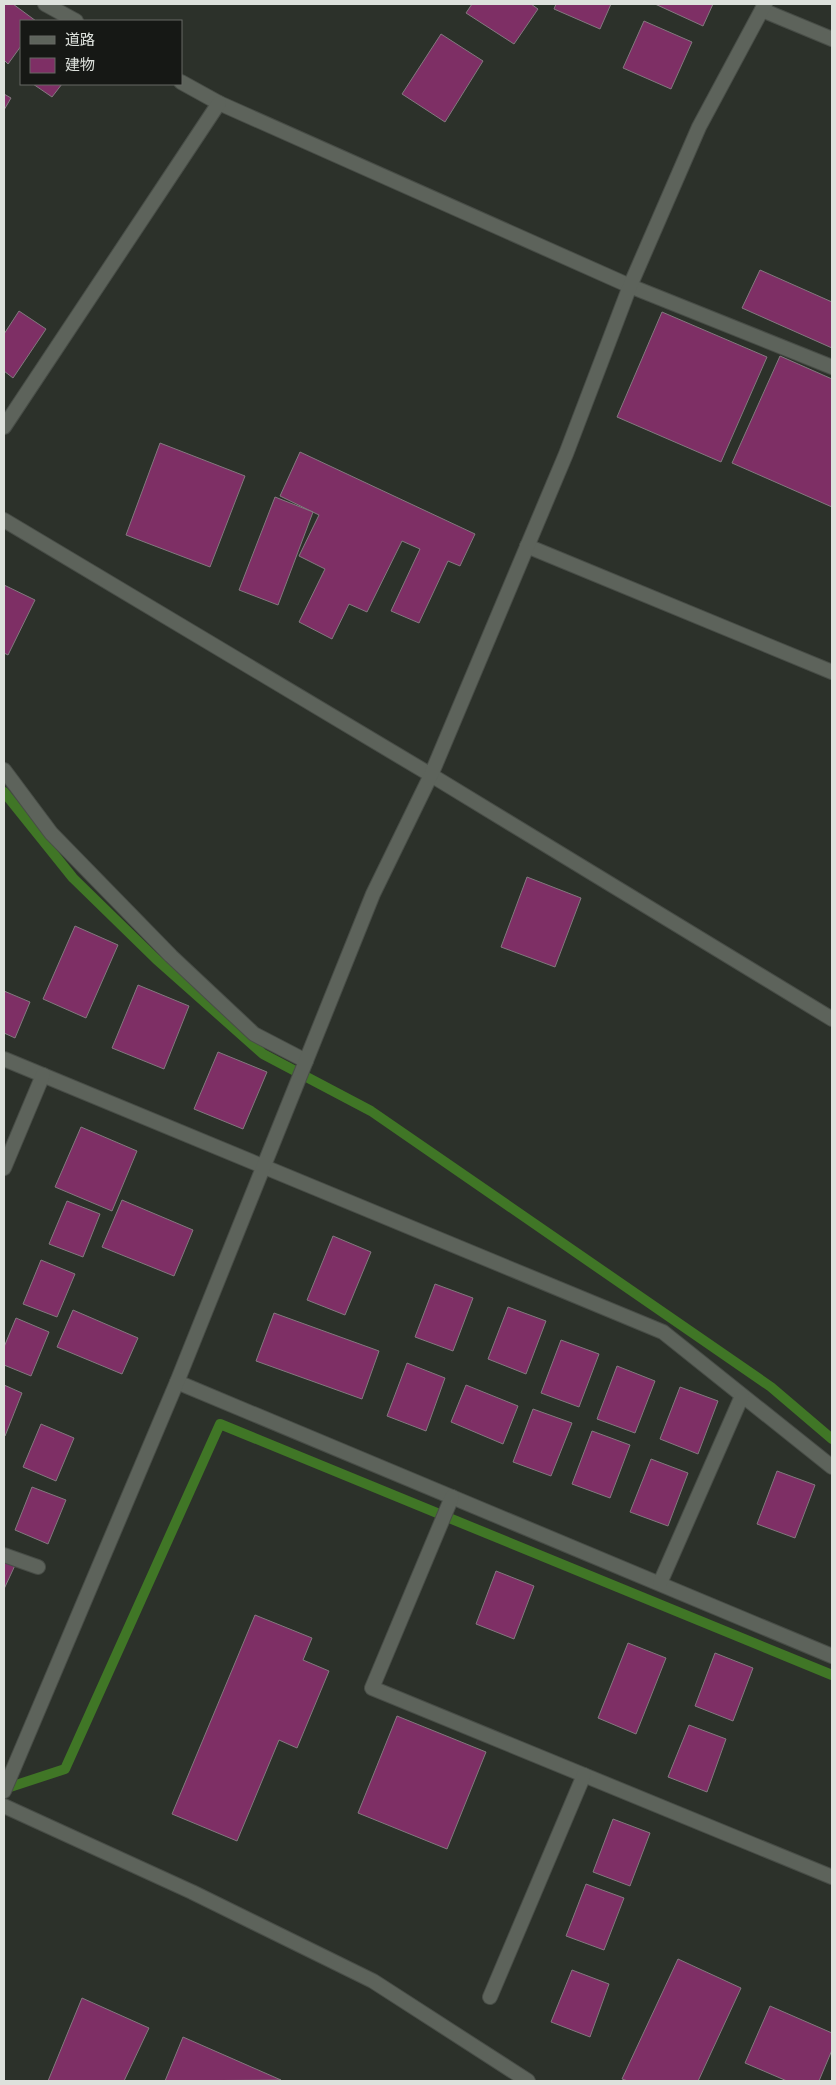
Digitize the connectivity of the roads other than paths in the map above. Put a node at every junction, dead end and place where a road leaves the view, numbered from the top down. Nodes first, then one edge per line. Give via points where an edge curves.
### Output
1 (45, 4) edge
2 (763, 7) edge
3 (74, 20) edge
4 (832, 39) edge
5 (182, 83) edge
6 (219, 103) junction
7 (630, 286) junction
8 (832, 367) edge
9 (4, 427) edge
10 (4, 520) edge
11 (527, 546) junction
12 (832, 672) edge
13 (4, 770) edge
14 (431, 775) junction
15 (832, 1019) edge
16 (4, 1059) edge
17 (306, 1061) junction
18 (43, 1075) junction
19 (263, 1165) junction
20 (4, 1168) edge
21 (176, 1382) junction
22 (742, 1396) junction
23 (832, 1467) edge
24 (452, 1497) junction
25 (4, 1555) edge
26 (38, 1567) dead end
27 (660, 1583) junction
28 (832, 1656) edge
29 (584, 1775) junction
30 (4, 1791) edge
31 (4, 1806) edge
32 (832, 1878) edge
33 (490, 1997) dead end
34 (528, 2081) edge

1 - 3 street
2 - 4 street
2 - 7 street via 699,127
5 - 6 street
6 - 7 street
6 - 9 street
7 - 8 street
7 - 11 street
10 - 14 street
11 - 12 street
11 - 14 street
13 - 17 street via 51,833 171,956 254,1034
14 - 15 street
14 - 17 street via 373,894
16 - 18 street
17 - 19 street
18 - 19 street
18 - 20 street
19 - 21 street
19 - 22 street via 663,1332
21 - 24 street
21 - 30 street
22 - 23 street
22 - 27 street
24 - 27 street
24 - 29 street via 372,1688
25 - 26 street
27 - 28 street
29 - 32 street
29 - 33 street
31 - 34 street via 192,1892 373,1981

